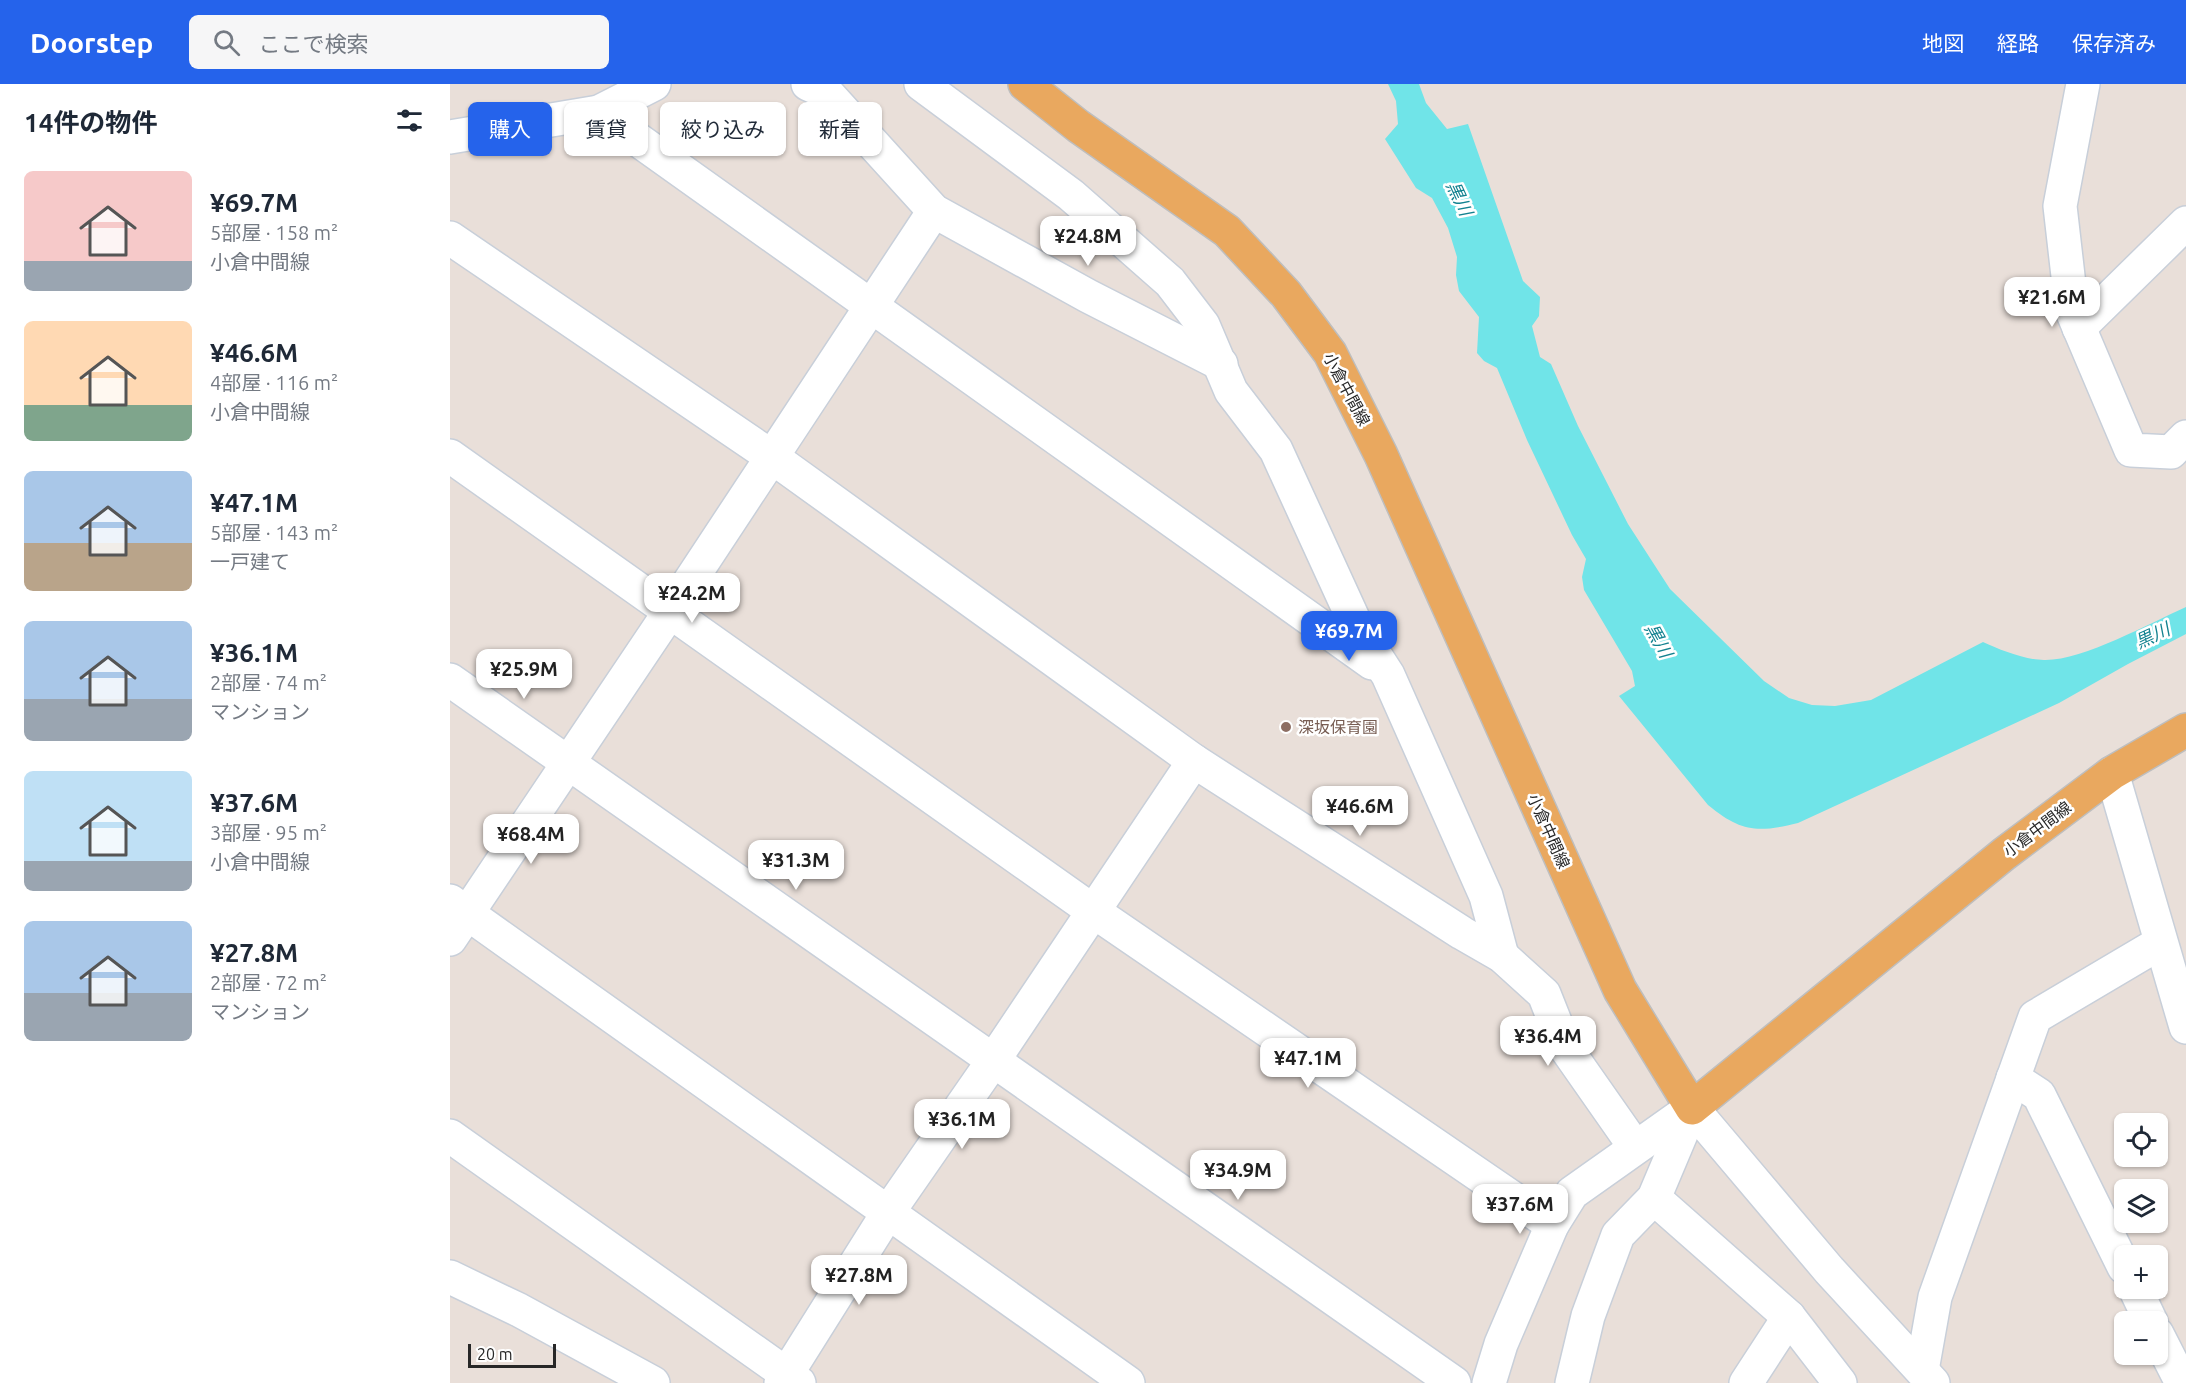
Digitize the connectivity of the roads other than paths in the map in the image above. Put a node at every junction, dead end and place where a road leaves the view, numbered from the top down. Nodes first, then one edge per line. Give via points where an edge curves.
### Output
1 (654, 84) edge
2 (808, 84) edge
3 (921, 84) edge
4 (1025, 84) edge
5 (2082, 84) edge
6 (619, 102) edge
7 (564, 118) edge
8 (450, 137) edge
9 (648, 147) edge
10 (934, 211) junction
11 (2186, 223) edge
12 (450, 238) edge
13 (871, 306) junction
14 (2079, 328) junction
15 (1221, 364) junction
16 (2186, 437) edge
17 (450, 456) edge
18 (772, 457) junction
19 (669, 613) junction
20 (1388, 675) junction
21 (450, 680) edge
22 (2186, 730) edge
23 (1194, 761) junction
24 (569, 763) junction
25 (2112, 773) junction
26 (1093, 911) junction
27 (456, 918) edge
28 (2160, 943) junction
29 (1502, 956) junction
30 (2186, 1027) edge
31 (993, 1060) junction
32 (2013, 1078) junction
33 (1692, 1108) junction
34 (450, 1136) edge
35 (1635, 1148) junction
36 (1654, 1198) junction
37 (889, 1211) junction
38 (1552, 1225) junction
39 (2114, 1247) edge
40 (450, 1277) edge
41 (1789, 1317) junction
42 (2168, 1356) edge
43 (1928, 1377) edge
44 (789, 1380) edge
45 (653, 1383) edge
46 (1128, 1383) edge
47 (1454, 1383) edge
48 (1489, 1383) edge
49 (1572, 1383) edge
50 (1746, 1383) edge
51 (1840, 1383) edge
52 (2182, 1383) edge

1 - 6 street
2 - 10 street via 826,92
3 - 15 street via 1071,195 1170,282 1203,325
4 - 33 main road, 小倉中間線 via 1227,231 1286,294 1330,353 1381,455 1620,990
5 - 14 street via 2060,206 2072,311
7 - 8 street
9 - 13 street
10 - 13 street
10 - 15 street
11 - 14 street
12 - 18 street
13 - 18 street
13 - 20 street
14 - 16 street via 2131,450 2171,452
15 - 20 street via 1232,391 1276,450 1357,627
17 - 19 street
18 - 19 street
18 - 23 street
19 - 24 street
19 - 26 street
20 - 29 street via 1486,896
21 - 24 street
22 - 25 main road, 小倉中間線
23 - 26 street
23 - 29 street
24 - 27 street
24 - 31 street
25 - 28 street
25 - 33 main road, 小倉中間線 via 2004,854
26 - 31 street
26 - 38 street
27 - 37 street
28 - 30 street
28 - 32 street via 2035,1017
29 - 35 street via 1544,994 1565,1047
31 - 37 street
31 - 47 street
32 - 39 street via 2038,1095
32 - 43 street via 1935,1296
33 - 35 street
33 - 36 street
33 - 43 street via 1829,1270
34 - 44 street
35 - 38 street via 1572,1193
36 - 41 street
36 - 49 street via 1618,1235 1588,1316
37 - 44 street
37 - 46 street
38 - 48 street via 1501,1344
40 - 45 street
41 - 50 street
41 - 51 street
42 - 52 street

